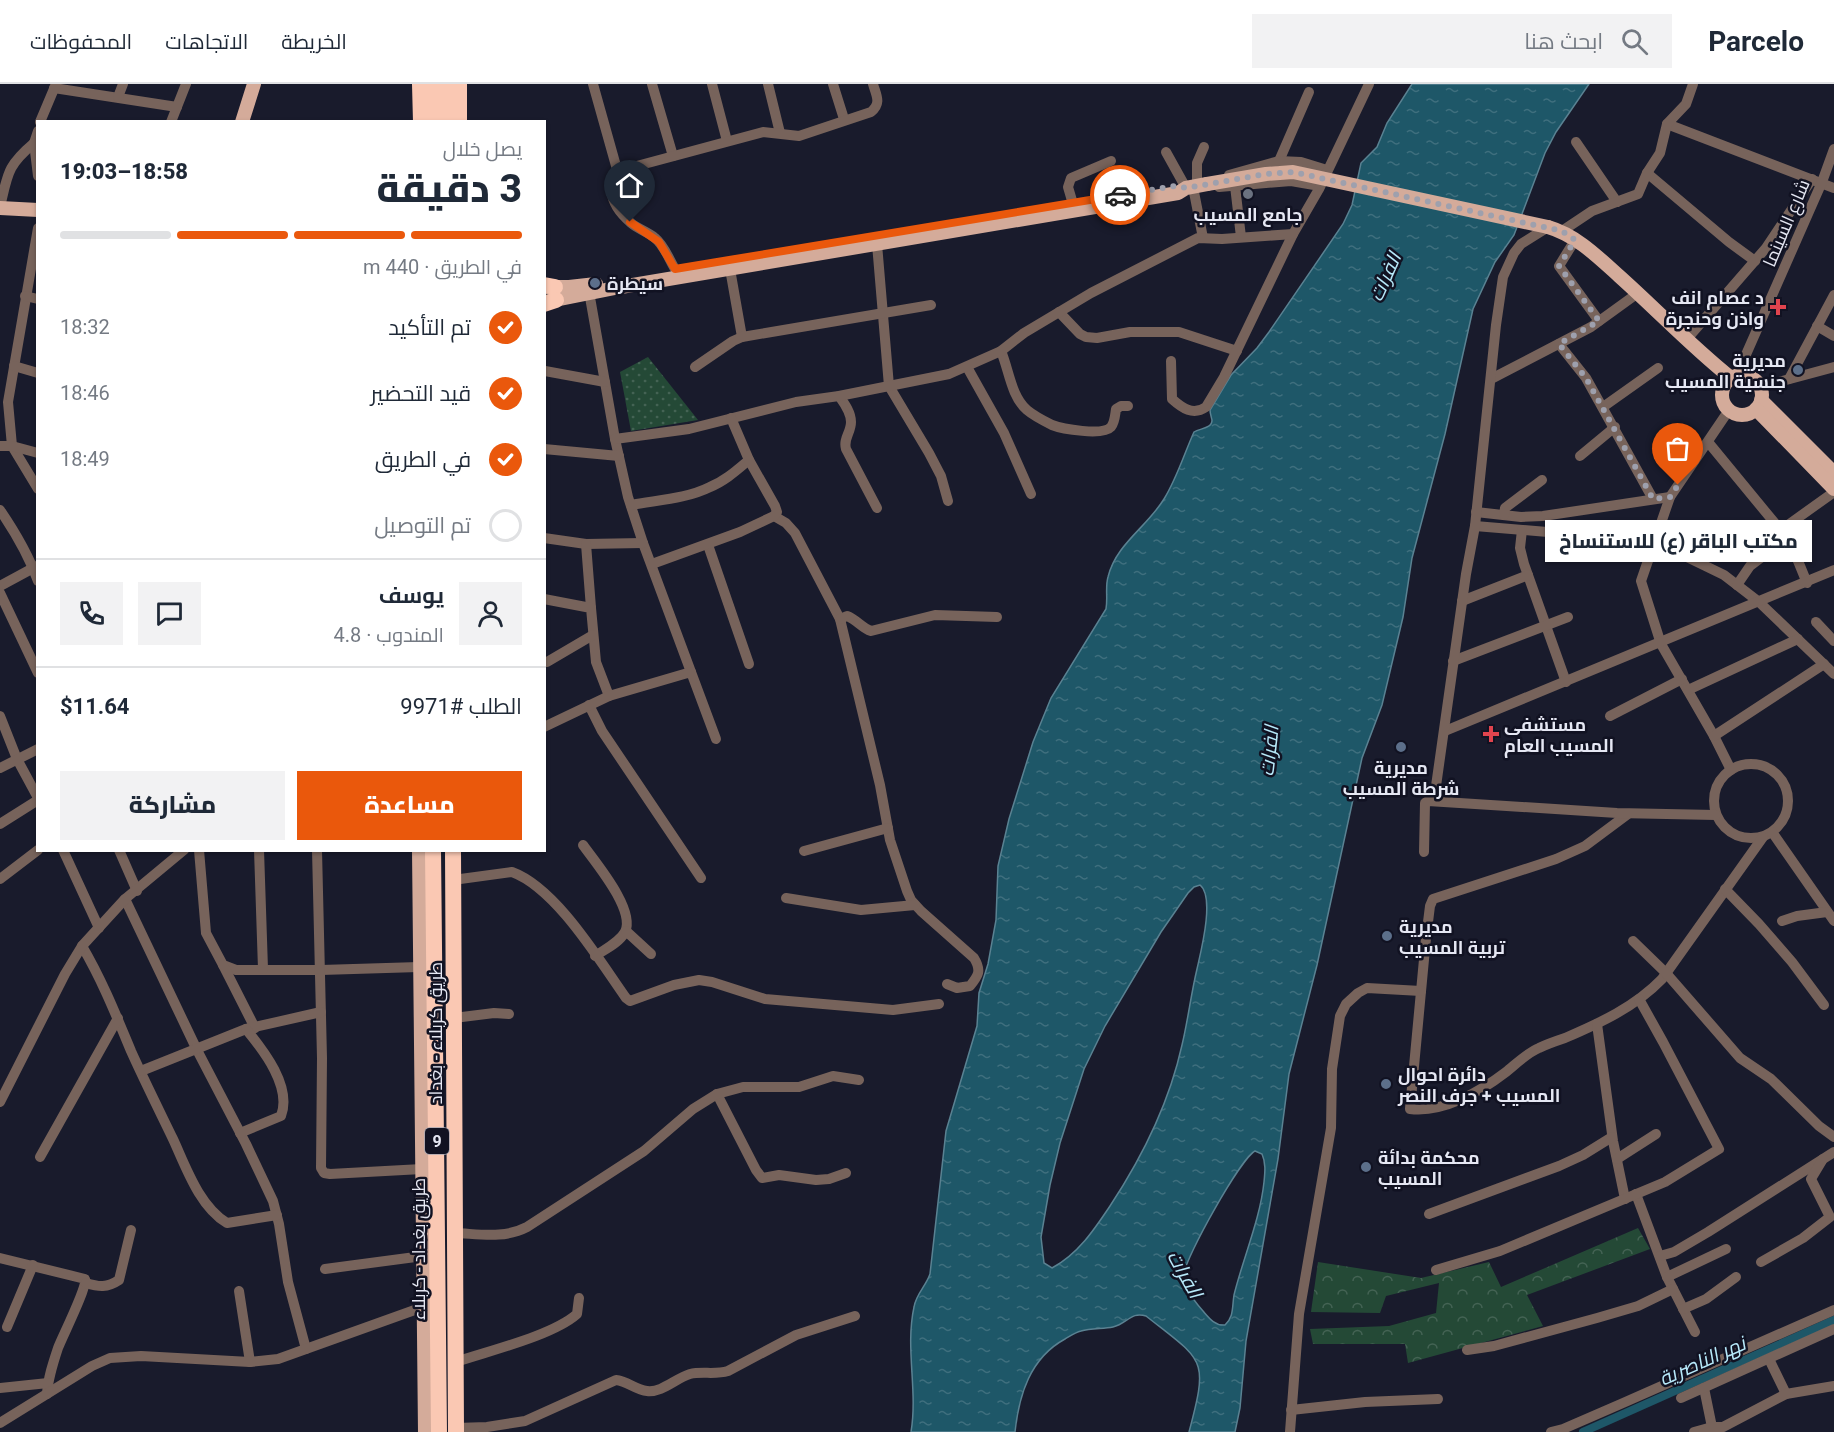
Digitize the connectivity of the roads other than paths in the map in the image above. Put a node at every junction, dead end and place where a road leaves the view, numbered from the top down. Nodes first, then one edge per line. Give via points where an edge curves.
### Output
1 (123, 84) edge
2 (186, 84) edge
3 (254, 84) edge
4 (420, 84) edge
5 (432, 84) edge
6 (447, 84) edge
7 (459, 84) edge
8 (593, 84) edge
9 (652, 84) edge
10 (712, 84) edge
11 (768, 84) edge
12 (833, 84) edge
13 (873, 84) edge
14 (1369, 84) edge
15 (1693, 84) edge
16 (55, 86) edge
17 (1309, 92) dead end
18 (118, 97) junction
19 (177, 106) junction
20 (844, 119) junction
21 (41, 120) edge
22 (172, 120) edge
23 (243, 120) edge
24 (421, 120) edge
25 (432, 120) edge
26 (447, 120) edge
27 (459, 120) edge
28 (1667, 124) junction
29 (780, 133) junction
30 (36, 138) edge
31 (727, 141) junction
32 (1576, 142) dead end
33 (34, 143) junction
34 (1204, 147) dead end
35 (1834, 149) edge
36 (1166, 152) dead end
37 (673, 156) junction
38 (36, 160) edge
39 (1111, 160) dead end
40 (1279, 161) junction
41 (1327, 170) junction
42 (618, 173) junction
43 (1647, 173) junction
44 (1817, 181) junction
45 (1196, 186) junction
46 (1235, 186) junction
47 (1320, 186) junction
48 (1834, 188) edge
49 (1617, 202) junction
50 (1073, 204) junction
51 (0, 207) edge
52 (36, 210) edge
53 (1548, 227) junction
54 (1562, 231) junction
55 (1293, 234) junction
56 (1241, 237) junction
57 (1203, 238) junction
58 (36, 239) edge
59 (1575, 240) junction
60 (877, 244) junction
61 (1755, 261) junction
62 (675, 269) junction
63 (730, 269) junction
64 (588, 290) junction
65 (1638, 293) junction
66 (548, 294) edge
67 (1834, 295) edge
68 (26, 296) junction
69 (36, 298) edge
70 (932, 305) dead end
71 (1059, 312) junction
72 (883, 313) junction
73 (1599, 321) junction
74 (1817, 326) junction
75 (1834, 336) edge
76 (742, 338) junction
77 (1687, 339) junction
78 (1559, 344) junction
79 (1001, 351) junction
80 (1237, 351) junction
81 (1171, 361) dead end
82 (14, 366) junction
83 (694, 366) dead end
84 (967, 367) junction
85 (1834, 367) edge
86 (1658, 368) dead end
87 (546, 371) edge
88 (36, 372) edge
89 (1734, 377) junction
90 (1491, 379) junction
91 (1789, 379) junction
92 (605, 382) junction
93 (889, 386) junction
94 (839, 396) junction
95 (1759, 399) junction
96 (1128, 406) dead end
97 (1603, 407) junction
98 (1729, 410) junction
99 (731, 418) junction
100 (1615, 428) junction
101 (615, 439) junction
102 (1707, 442) junction
103 (0, 446) edge
104 (12, 446) junction
105 (546, 449) edge
106 (36, 452) edge
107 (620, 456) junction
108 (1580, 456) dead end
109 (749, 460) junction
110 (1834, 473) edge
111 (1542, 480) dead end
112 (36, 486) edge
113 (1834, 491) edge
114 (1031, 494) dead end
115 (1670, 497) junction
116 (1653, 499) junction
117 (948, 501) dead end
118 (631, 505) junction
119 (877, 508) dead end
120 (0, 510) edge
121 (1476, 512) junction
122 (1504, 515) junction
123 (774, 516) junction
124 (1475, 526) junction
125 (1522, 530) junction
126 (1784, 534) junction
127 (546, 538) edge
128 (1654, 541) junction
129 (643, 543) junction
130 (586, 544) junction
131 (708, 545) junction
132 (652, 564) junction
133 (35, 566) edge
134 (1834, 570) edge
135 (1528, 575) junction
136 (1806, 583) junction
137 (1737, 585) junction
138 (0, 586) edge
139 (0, 593) edge
140 (546, 599) edge
141 (1462, 601) junction
142 (1759, 602) junction
143 (591, 608) junction
144 (997, 617) dead end
145 (1568, 617) dead end
146 (840, 619) junction
147 (1816, 622) dead end
148 (1545, 625) junction
149 (593, 635) junction
150 (1798, 639) junction
151 (1834, 641) edge
152 (1661, 644) junction
153 (1453, 661) junction
154 (547, 662) dead end
155 (749, 664) dead end
156 (1824, 664) junction
157 (36, 670) edge
158 (691, 672) junction
159 (1834, 674) edge
160 (1566, 682) junction
161 (1685, 684) junction
162 (609, 696) junction
163 (589, 705) junction
164 (0, 716) edge
165 (1610, 716) dead end
166 (546, 726) edge
167 (1445, 731) junction
168 (1714, 736) junction
169 (716, 739) dead end
170 (36, 750) edge
171 (17, 759) junction
172 (0, 768) edge
173 (1731, 770) junction
174 (1436, 786) dead end
175 (36, 795) edge
176 (36, 800) edge
177 (1628, 814) junction
178 (1716, 815) junction
179 (0, 824) edge
180 (888, 828) junction
181 (1767, 835) junction
182 (582, 844) dead end
183 (804, 851) dead end
184 (36, 852) edge
185 (64, 852) edge
186 (120, 852) edge
187 (198, 852) edge
188 (259, 852) edge
189 (317, 852) edge
190 (419, 852) edge
191 (453, 852) edge
192 (1424, 852) dead end
193 (178, 853) edge
194 (434, 859) edge
195 (453, 876) junction
196 (0, 879) edge
197 (701, 879) dead end
198 (1725, 889) junction
199 (136, 891) junction
200 (786, 898) dead end
201 (125, 899) junction
202 (434, 903) junction
203 (454, 903) junction
204 (915, 905) junction
205 (1827, 912) junction
206 (1782, 921) dead end
207 (1834, 921) edge
208 (99, 928) junction
209 (626, 931) junction
210 (1633, 941) dead end
211 (82, 946) junction
212 (651, 954) dead end
213 (595, 956) junction
214 (223, 965) junction
215 (419, 967) junction
216 (263, 969) junction
217 (321, 970) junction
218 (1665, 973) junction
219 (947, 984) dead end
220 (1421, 991) junction
221 (1639, 999) junction
222 (939, 1004) dead end
223 (1824, 1005) dead end
224 (321, 1012) junction
225 (509, 1014) dead end
226 (118, 1018) junction
227 (454, 1018) junction
228 (1597, 1024) junction
229 (250, 1029) junction
230 (197, 1050) junction
231 (141, 1071) junction
232 (859, 1080) dead end
233 (717, 1094) junction
234 (2, 1095) edge
235 (240, 1132) junction
236 (1656, 1134) dead end
237 (1612, 1137) junction
238 (1834, 1137) edge
239 (1834, 1152) edge
240 (40, 1157) dead end
241 (1617, 1158) junction
242 (1823, 1159) junction
243 (422, 1169) junction
244 (846, 1173) dead end
245 (1636, 1194) junction
246 (1625, 1199) junction
247 (1430, 1214) dead end
248 (277, 1215) junction
249 (1832, 1216) edge
250 (131, 1230) dead end
251 (455, 1233) junction
252 (1726, 1249) dead end
253 (423, 1256) junction
254 (1660, 1256) junction
255 (0, 1258) edge
256 (1761, 1262) dead end
257 (33, 1265) junction
258 (325, 1269) dead end
259 (1437, 1270) dead end
260 (1667, 1277) junction
261 (1736, 1277) dead end
262 (86, 1283) junction
263 (1673, 1288) junction
264 (239, 1291) dead end
265 (579, 1298) dead end
266 (423, 1307) junction
267 (1683, 1309) junction
268 (1834, 1310) edge
269 (855, 1316) dead end
270 (7, 1327) dead end
271 (1834, 1329) edge
272 (1695, 1332) dead end
273 (306, 1349) junction
274 (1467, 1350) dead end
275 (1769, 1359) junction
276 (250, 1362) junction
277 (456, 1362) junction
278 (0, 1388) edge
279 (1704, 1388) junction
280 (1833, 1388) edge
281 (47, 1389) junction
282 (1786, 1394) junction
283 (1682, 1398) dead end
284 (1438, 1399) dead end
285 (1291, 1410) junction
286 (0, 1423) edge
287 (456, 1430) edge
288 (1713, 1430) edge
289 (425, 1432) edge
290 (439, 1432) edge
291 (1290, 1432) edge
292 (1551, 1432) edge
293 (1694, 1432) edge

1 - 18 street
2 - 19 street
3 - 23 main road
4 - 24 highway
5 - 25 highway
6 - 26 highway
7 - 27 highway
8 - 42 street
9 - 37 street
10 - 31 street
11 - 29 street
12 - 20 street
13 - 20 street via 876,108
14 - 41 street
15 - 28 street via 1686,104
16 - 18 street
16 - 21 street
17 - 40 street
18 - 19 street
19 - 22 street
20 - 29 street via 799,136
28 - 43 street via 1660,153
28 - 44 street
29 - 31 street via 763,132
30 - 33 street
31 - 37 street
32 - 49 street
33 - 38 street
33 - 51 street via 14,161
34 - 45 street via 1197,163
35 - 44 street, شارع السينما
36 - 45 street
37 - 42 street
39 - 50 street via 1071,178 1068,187
40 - 41 street via 1301,162
40 - 45 street
41 - 47 street
42 - 62 street via 611,188 615,202 630,222 659,242
43 - 49 street via 1638,194
43 - 61 street
44 - 48 street
44 - 61 street
44 - 89 street, شارع السينما
45 - 46 street
45 - 50 main road via 1175,186
45 - 53 main road, bridge via 1293,172
45 - 57 street
45 - 60 main road via 1178,194
46 - 47 street via 1291,181
46 - 56 street
47 - 55 street
49 - 54 street via 1592,211
50 - 62 main road
51 - 52 main road
53 - 54 main road
53 - 90 street via 1521,244 1503,277
54 - 59 main road
55 - 56 street
55 - 80 street
56 - 57 street
57 - 71 street
58 - 68 street
59 - 65 main road
59 - 73 street via 1559,266
60 - 63 main road
60 - 72 street
61 - 77 street
62 - 64 main road
63 - 64 main road
63 - 76 street
64 - 66 main road
64 - 92 street
65 - 73 street
65 - 77 main road
67 - 74 street
68 - 69 street
68 - 82 street
70 - 72 street
71 - 79 street
71 - 80 street via 1086,337 1179,332
72 - 76 street
72 - 93 street
73 - 78 street
74 - 75 street
74 - 91 street
76 - 83 street
77 - 89 main road via 1709,361
78 - 90 street
78 - 97 street
79 - 84 street
79 - 96 street via 1016,396 1027,410 1053,426 1105,431 1111,428 1116,409
80 - 81 street via 1202,410 1182,409 1172,399
82 - 88 street
82 - 104 street via 8,402
84 - 93 street
84 - 114 street via 1004,433
85 - 91 street
86 - 97 street
87 - 92 street
89 - 95 main road via 1750,376
89 - 98 main road via 1726,383 1722,397
90 - 121 street
91 - 95 street
92 - 101 street
93 - 94 street
93 - 117 street via 929,453
94 - 99 street
94 - 119 street via 851,421 844,442 846,449
95 - 98 main road via 1743,414
95 - 110 main road
95 - 113 main road
97 - 100 street
98 - 102 street
99 - 101 street via 689,429
99 - 109 street
100 - 108 street
100 - 116 street
101 - 107 street
102 - 115 street
102 - 126 street
103 - 104 street
104 - 106 street
104 - 112 street
105 - 107 street
107 - 118 street
109 - 118 street via 710,487 692,494
109 - 123 street via 775,507
111 - 122 street via 1505,508
113 - 126 street
115 - 116 street
115 - 128 street
116 - 122 street via 1543,516
118 - 129 street
120 - 133 street
121 - 122 street
121 - 124 street
123 - 131 street
123 - 146 street via 795,532
124 - 125 street
124 - 141 street
125 - 128 street
125 - 135 street via 1520,548
126 - 136 street
126 - 137 street via 1750,566
127 - 130 street
128 - 137 street
128 - 152 street via 1641,580
129 - 130 street
129 - 132 street
130 - 143 street
131 - 132 street
131 - 155 street
132 - 158 street
133 - 138 street
134 - 136 street
135 - 141 street
135 - 148 street
136 - 142 street
137 - 142 street
139 - 157 street
140 - 143 street
141 - 153 street
142 - 150 street
142 - 152 street
143 - 149 street
144 - 146 street via 935,615 871,631 848,616
145 - 148 street
146 - 180 street
147 - 151 street
148 - 153 street
148 - 160 street
149 - 154 street
149 - 162 street via 596,662
150 - 156 street
150 - 161 street
152 - 160 street
152 - 161 street
153 - 167 street
156 - 159 street
156 - 168 street
158 - 162 street
158 - 169 street
160 - 167 street
161 - 165 street
161 - 168 street
162 - 163 street
163 - 166 street
163 - 197 street via 602,732
164 - 171 street
167 - 174 street
168 - 173 street
170 - 171 street
171 - 172 street
171 - 175 street
173 - 178 street via 1718,785
173 - 181 street via 1756,764 1779,776 1786,786 1787,812 1782,823
176 - 179 street
177 - 178 street
177 - 192 street via 1428,801
177 - 220 street via 1585,846 1556,859 1433,899
178 - 181 street via 1735,835
180 - 183 street
180 - 204 street via 897,866
181 - 198 street
181 - 205 street
182 - 209 street via 625,911
184 - 196 street
185 - 208 street
186 - 199 street
187 - 214 street via 206,933
188 - 216 street
189 - 217 street
190 - 215 main road
191 - 195 highway, طريق كربلاء - بغداد / 9
193 - 199 street
194 - 195 highway via 443,874
194 - 202 highway, طريق بغداد - كربلاء / 9
195 - 203 highway, طريق كربلاء - بغداد / 9
195 - 213 street via 504,872 521,875 559,907
198 - 218 street
198 - 223 street via 1792,962
199 - 201 street
200 - 204 street via 861,910
201 - 208 street
201 - 230 street
202 - 203 highway via 444,898
202 - 290 highway, طريق بغداد - كربلاء / 9
203 - 227 highway, طريق كربلاء - بغداد / 9
204 - 219 street via 978,965 978,975 970,986
205 - 206 street
205 - 207 street
208 - 211 street
209 - 212 street
209 - 213 street
210 - 218 street
211 - 226 street
211 - 234 street
213 - 222 street via 630,1001 699,980 765,999 893,1010
214 - 216 street
214 - 229 street
215 - 217 street
215 - 243 main road
216 - 217 street
217 - 224 street
218 - 221 street
218 - 238 street via 1740,1058 1772,1079
220 - 228 street via 1410,1109 1445,1107 1497,1079 1538,1048
220 - 285 street via 1367,988 1346,1004 1340,1016 1332,1069 1331,1128 1299,1314
221 - 228 street
221 - 245 street via 1719,1149 1665,1182
224 - 229 street
224 - 243 street via 324,1173
225 - 227 street
226 - 231 street
226 - 240 street
227 - 251 highway, طريق كربلاء - بغداد / 9
228 - 237 street
229 - 230 street
229 - 235 street via 283,1090 285,1106 281,1116
230 - 231 street
230 - 235 street
231 - 248 street via 192,1179 219,1218 227,1223
232 - 233 street via 833,1076 799,1087 743,1087
233 - 244 street via 762,1178 779,1174 816,1180
233 - 251 street via 644,1151 527,1227 501,1235
235 - 248 street
236 - 241 street
237 - 241 street
237 - 247 street via 1559,1166
239 - 242 street
241 - 246 street
242 - 249 street via 1811,1179
242 - 254 street via 1691,1242
243 - 253 main road
245 - 246 street
245 - 254 street
246 - 259 street via 1500,1251
248 - 273 street via 288,1282
249 - 256 street
250 - 262 street via 118,1280 110,1286
251 - 277 highway, طريق كربلاء - بغداد / 9
252 - 260 street
253 - 258 street
253 - 266 main road
254 - 260 street
255 - 257 street
257 - 262 street via 82,1277
257 - 270 street
260 - 263 street
261 - 267 street via 1706,1299
262 - 281 street via 58,1348
263 - 267 street
263 - 274 street via 1638,1306
264 - 276 street
265 - 277 street via 577,1314 568,1322
266 - 273 street
266 - 289 main road
267 - 272 street
268 - 292 street
269 - 287 street via 796,1335 718,1374 689,1374 652,1391 616,1380 525,1421
271 - 275 street
273 - 276 street via 278,1359
275 - 279 street
275 - 282 street
276 - 281 street via 110,1358
277 - 287 highway, طريق كربلاء - بغداد / 9
278 - 281 street
279 - 283 street
279 - 288 street
280 - 282 street
281 - 286 street
282 - 288 street
284 - 285 street
285 - 291 street
288 - 293 street

